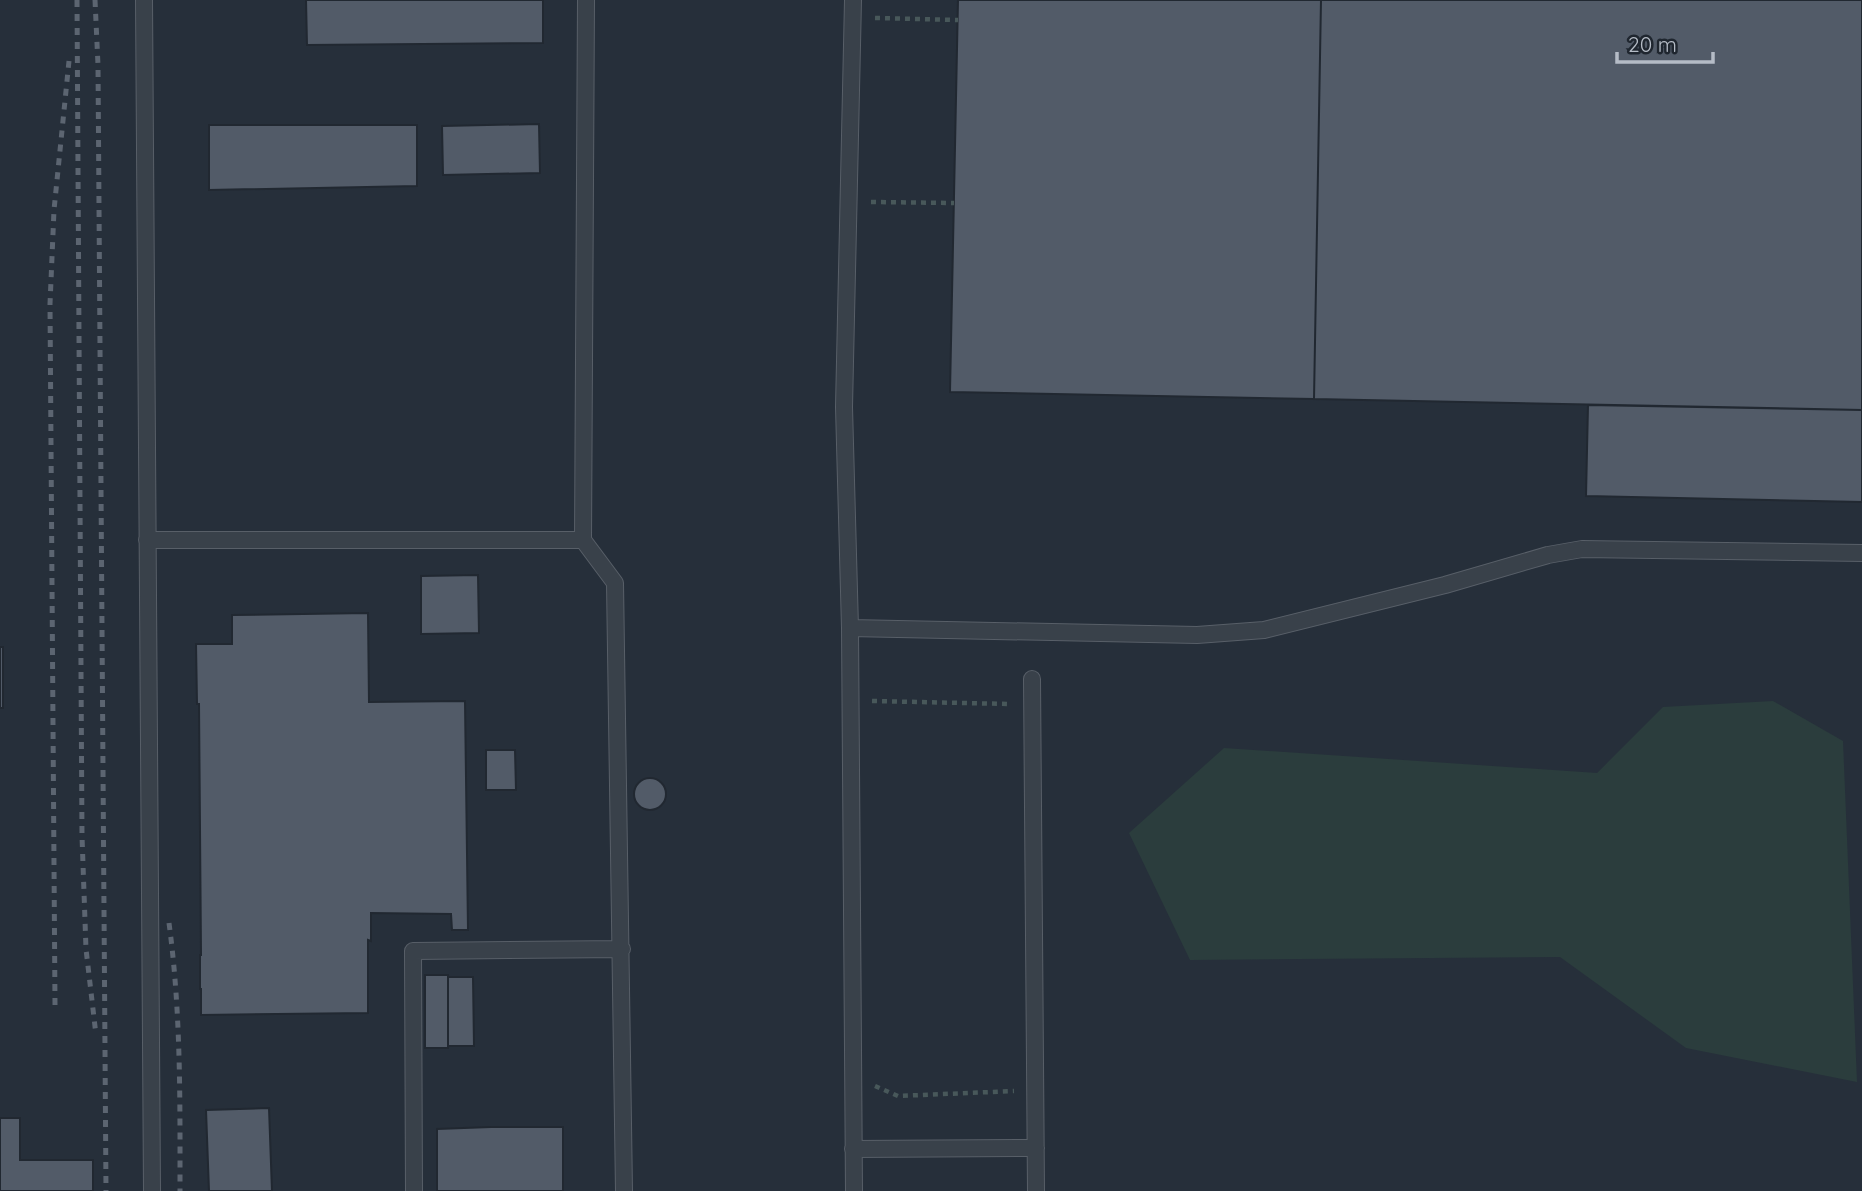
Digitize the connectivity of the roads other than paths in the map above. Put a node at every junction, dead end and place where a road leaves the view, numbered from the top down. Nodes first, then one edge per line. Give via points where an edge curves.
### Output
1 (144, 0) edge
2 (586, 0) edge
3 (853, 0) edge
4 (147, 540) junction
5 (583, 540) junction
6 (1862, 553) edge
7 (850, 628) junction
8 (1032, 679) dead end
9 (622, 949) junction
10 (1036, 1148) junction
11 (853, 1149) junction
12 (152, 1191) edge
13 (414, 1191) edge
14 (624, 1191) edge
15 (854, 1191) edge
16 (1036, 1191) edge

1 - 4 lane
2 - 5 lane
3 - 7 lane via 844,408
4 - 5 lane
4 - 12 lane
5 - 9 lane via 615,583
6 - 7 lane via 1582,549 1264,630 1198,635
7 - 11 lane
8 - 10 lane
9 - 13 lane via 413,951
9 - 14 lane
10 - 11 lane
10 - 16 lane
11 - 15 lane

